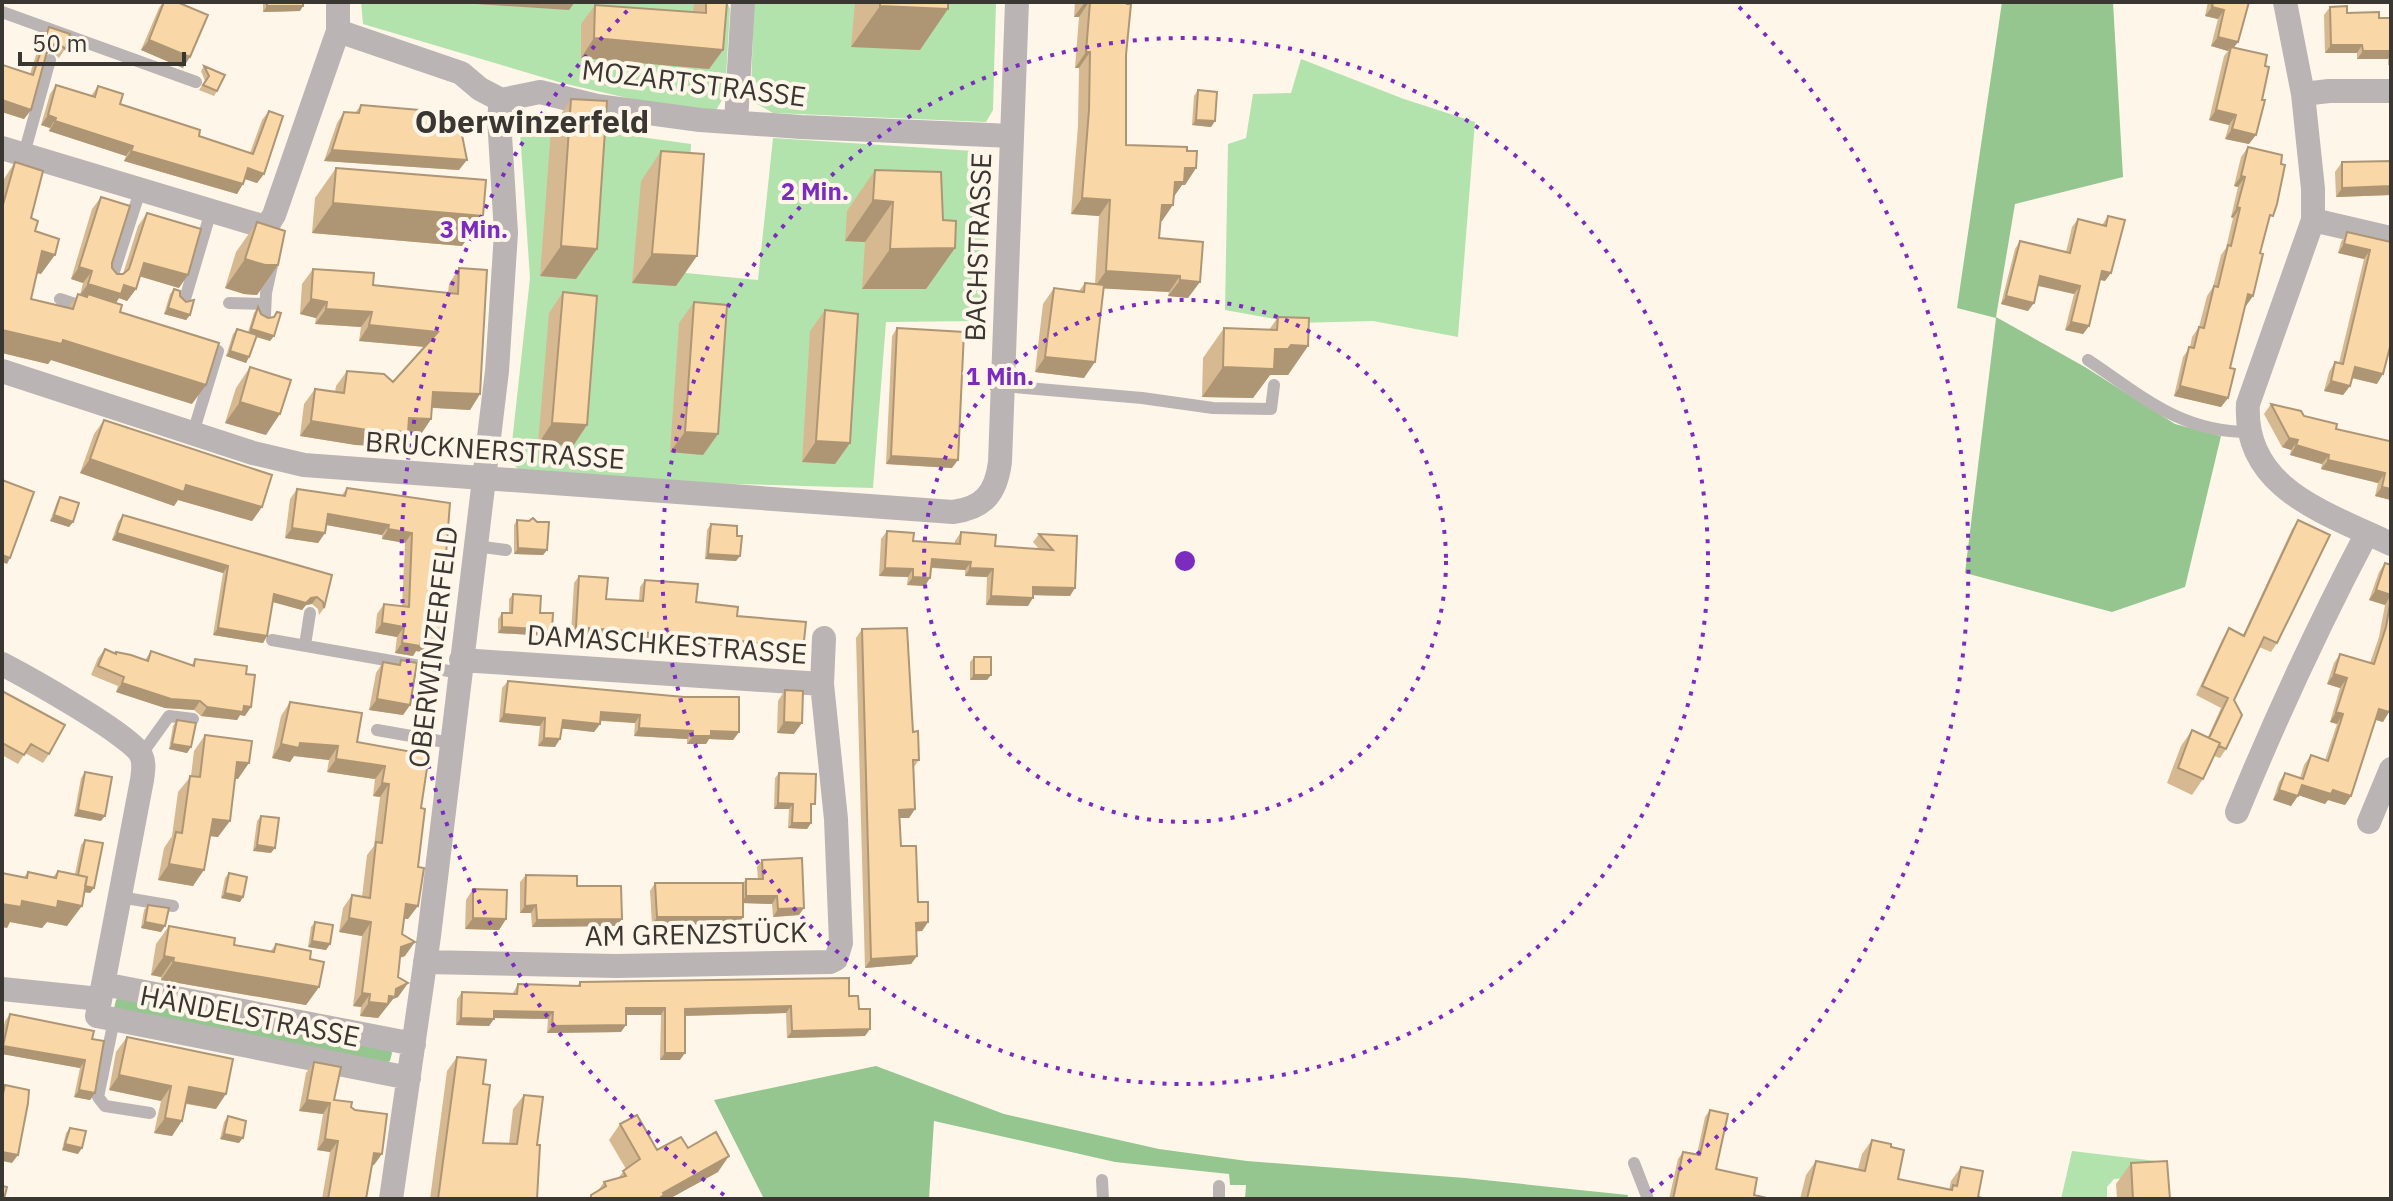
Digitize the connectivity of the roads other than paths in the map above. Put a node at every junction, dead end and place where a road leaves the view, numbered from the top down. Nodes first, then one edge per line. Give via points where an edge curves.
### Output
1 (338, 2) edge
2 (743, 2) edge
3 (1017, 2) edge
4 (2285, 2) edge
5 (2, 12) edge
6 (338, 31) junction
7 (50, 60) edge
8 (196, 82) dead end
9 (2391, 91) edge
10 (2303, 94) junction
11 (501, 100) junction
12 (736, 122) junction
13 (1012, 136) junction
14 (13, 151) edge
15 (140, 191) junction
16 (211, 211) junction
17 (2313, 220) junction
18 (270, 233) junction
19 (2391, 238) edge
20 (112, 278) edge
21 (60, 299) dead end
22 (185, 299) edge
23 (229, 303) dead end
24 (103, 313) edge
25 (189, 342) edge
26 (2088, 360) dead end
27 (2, 371) edge
28 (1274, 385) edge
29 (1003, 386) junction
30 (2249, 432) junction
31 (193, 433) junction
32 (483, 479) junction
33 (992, 493) joint
34 (2367, 533) junction
35 (2391, 544) edge
36 (475, 546) junction
37 (506, 550) dead end
38 (310, 613) dead end
39 (824, 638) dead end
40 (272, 640) dead end
41 (305, 645) junction
42 (2, 664) edge
43 (460, 666) junction
44 (822, 684) junction
45 (193, 719) edge
46 (377, 730) dead end
47 (451, 743) junction
48 (141, 755) junction
49 (2391, 769) edge
50 (2237, 812) dead end
51 (2369, 822) dead end
52 (120, 897) junction
53 (173, 906) dead end
54 (425, 962) junction
55 (2, 989) edge
56 (102, 991) junction
57 (114, 1020) junction
58 (414, 1044) junction
59 (409, 1078) junction
60 (150, 1113) dead end
61 (1634, 1163) dead end
62 (1102, 1180) dead end
63 (391, 1199) edge
64 (1103, 1199) edge
65 (1648, 1199) edge

1 - 6 street
2 - 12 street via 750,28
3 - 13 street, BACHSTRASSE
4 - 10 street
5 - 8 lane
6 - 11 street via 461,73
6 - 18 street
7 - 14 lane
9 - 10 street
10 - 17 street
11 - 12 street, MOZARTSTRASSE via 540,92 597,106
11 - 32 street, OBERWINZERFELD via 505,250
12 - 13 street, MOZARTSTRASSE
13 - 29 street, BACHSTRASSE
14 - 15 street
15 - 16 street
15 - 20 lane
16 - 18 street
16 - 22 lane
17 - 19 street
17 - 30 street via 2248,404
18 - 23 lane via 265,309
21 - 24 lane
25 - 31 lane via 218,351
26 - 30 lane via 2173,417
27 - 31 street, BRUCKNERSTRASSE
28 - 29 lane via 1271,409
29 - 33 street, BACHSTRASSE via 1000,462
30 - 34 street via 2263,467 2277,482
31 - 32 street, BRUCKNERSTRASSE via 304,465
32 - 33 street, BRUCKNERSTRASSE via 953,512 972,510
32 - 36 street, OBERWINZERFELD
34 - 35 street
34 - 50 street via 2310,644
36 - 37 lane
36 - 43 street, OBERWINZERFELD
38 - 41 lane
39 - 44 street, DAMASCHKESTRASSE
40 - 41 lane
41 - 43 lane
42 - 48 street via 124,738
43 - 44 street, DAMASCHKESTRASSE
43 - 47 street, OBERWINZERFELD
44 - 54 street, AM GRENZSTÜCK via 836,819 841,943 836,959 627,966
45 - 48 lane via 169,716
46 - 47 lane
47 - 54 street, OBERWINZERFELD
48 - 52 street via 144,767
49 - 51 street
52 - 53 lane
52 - 56 street
54 - 58 street, OBERWINZERFELD
55 - 56 street, HÄNDELSTRASSE
56 - 57 street, HÄNDELSTRASSE via 97,1016
56 - 58 street, HÄNDELSTRASSE
57 - 59 street, HÄNDELSTRASSE
57 - 60 lane via 98,1097 105,1106
58 - 59 street, OBERWINZERFELD
59 - 63 street, OBERWINZERFELD
61 - 65 lane
62 - 64 lane

